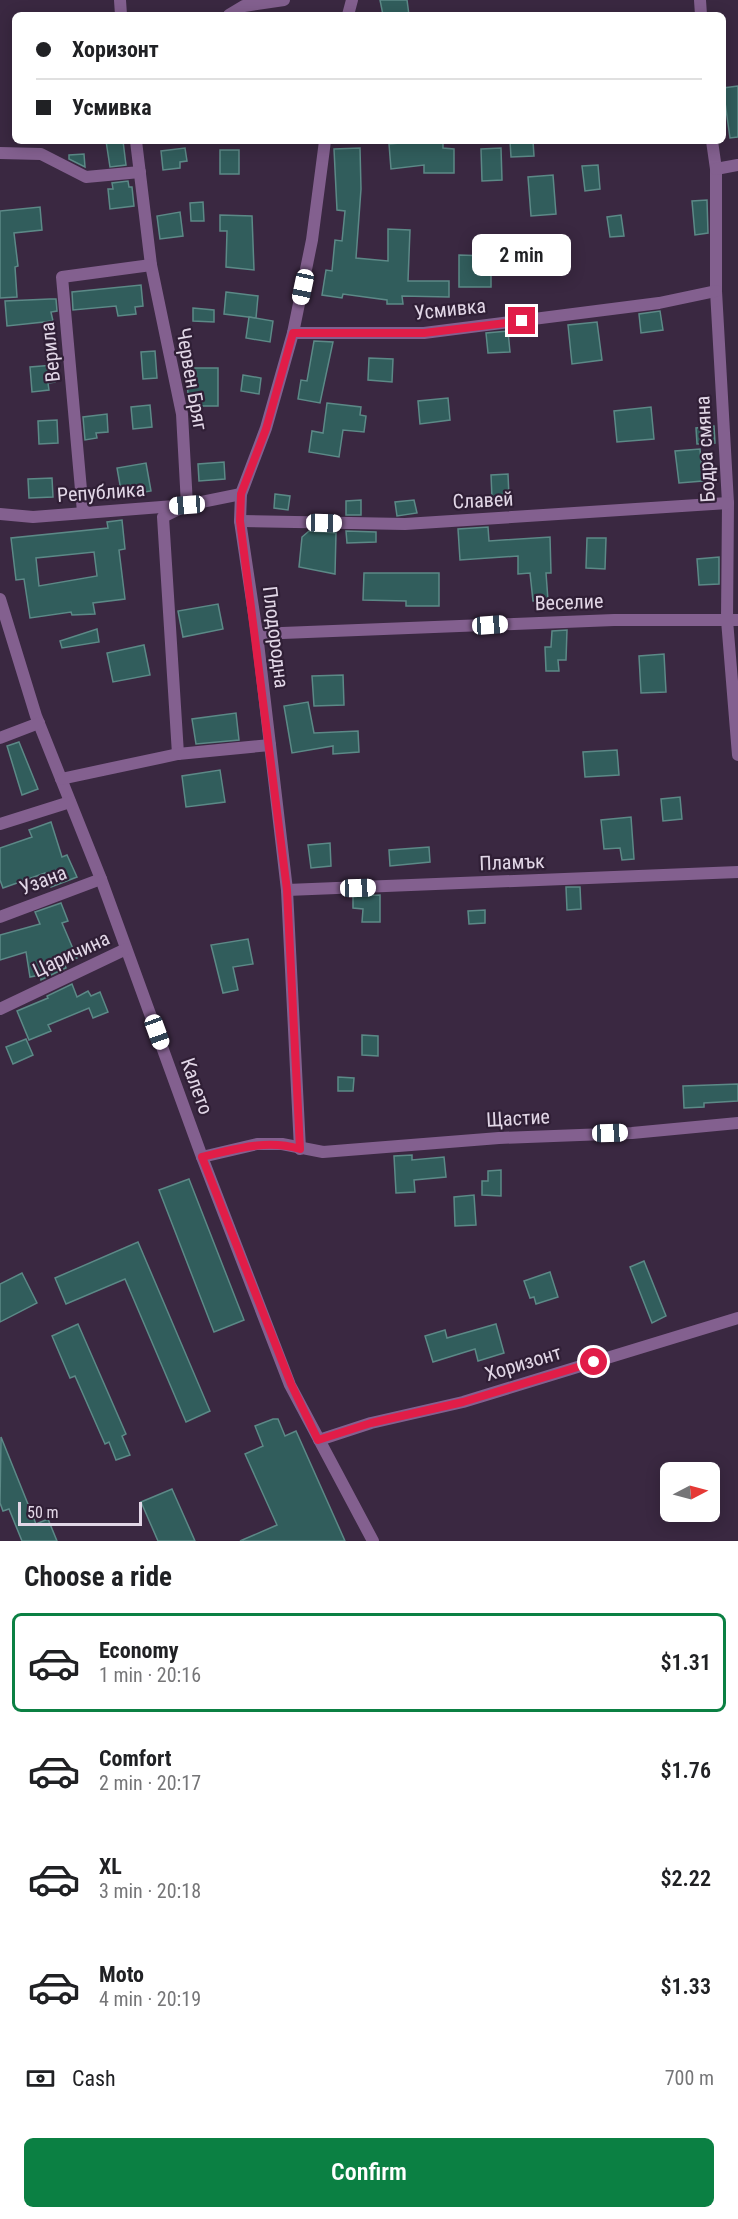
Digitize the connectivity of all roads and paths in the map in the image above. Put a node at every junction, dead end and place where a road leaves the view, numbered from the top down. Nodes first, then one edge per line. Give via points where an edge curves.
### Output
1 (284, 0) edge
2 (234, 12) edge
3 (136, 144) edge
4 (326, 144) edge
5 (712, 144) edge
6 (0, 153) edge
7 (738, 165) edge
8 (716, 169) junction
9 (140, 172) junction
10 (151, 265) junction
11 (716, 291) junction
12 (293, 333) junction
13 (241, 494) junction
14 (728, 503) junction
15 (187, 505) junction
16 (83, 512) junction
17 (0, 514) edge
18 (240, 521) junction
19 (0, 600) edge
20 (2, 613) edge
21 (733, 620) edge
22 (256, 634) junction
23 (39, 723) junction
24 (0, 738) edge
25 (270, 745) junction
26 (178, 754) junction
27 (738, 755) edge
28 (61, 779) junction
29 (70, 802) junction
30 (0, 824) edge
31 (738, 872) edge
32 (101, 879) junction
33 (287, 890) junction
34 (0, 917) edge
35 (126, 950) junction
36 (0, 1009) edge
37 (738, 1123) edge
38 (300, 1149) junction
39 (202, 1157) junction
40 (738, 1318) edge
41 (318, 1440) junction
42 (373, 1541) edge

1 - 2 street via 244,6
3 - 9 street, Червен Бряг
4 - 12 street, Плодородна
5 - 8 street, Бодра смяна
6 - 9 street via 41,154 86,177
7 - 8 street
8 - 11 street, Бодра смяна
9 - 10 street, Червен Бряг
10 - 15 street, Червен Бряг via 182,414
10 - 16 street, Верила via 62,277
11 - 12 street, Усмивка via 659,303 424,333
11 - 14 street, Бодра смяна
12 - 13 street, Плодородна via 266,429
13 - 15 street, Република
13 - 18 street, Плодородна
14 - 18 street, Славей via 405,524
14 - 21 street, Бодра смяна
15 - 16 street, Република
15 - 26 street via 163,517
16 - 17 street, Република via 33,517
18 - 22 street, Плодородна
19 - 20 street, Калето
20 - 23 street, Калето
21 - 22 street, Веселие via 614,620
21 - 27 street, Бодра смяна
22 - 25 street, Плодородна
23 - 24 street
23 - 28 street, Калето
25 - 26 street
25 - 33 street, Плодородна
26 - 28 street
28 - 29 street, Калето
29 - 30 street
29 - 32 street, Калето
31 - 33 street, Пламък
32 - 34 street, Узана
32 - 35 street, Калето
33 - 38 street, Плодородна
35 - 36 street, Царичина
35 - 39 street, Калето
37 - 38 street, Щастие via 323,1152
38 - 39 street, Щастие via 257,1144
39 - 41 street, Калето via 291,1384
40 - 41 street, Хоризонт via 463,1402 371,1423
41 - 42 street, Калето

